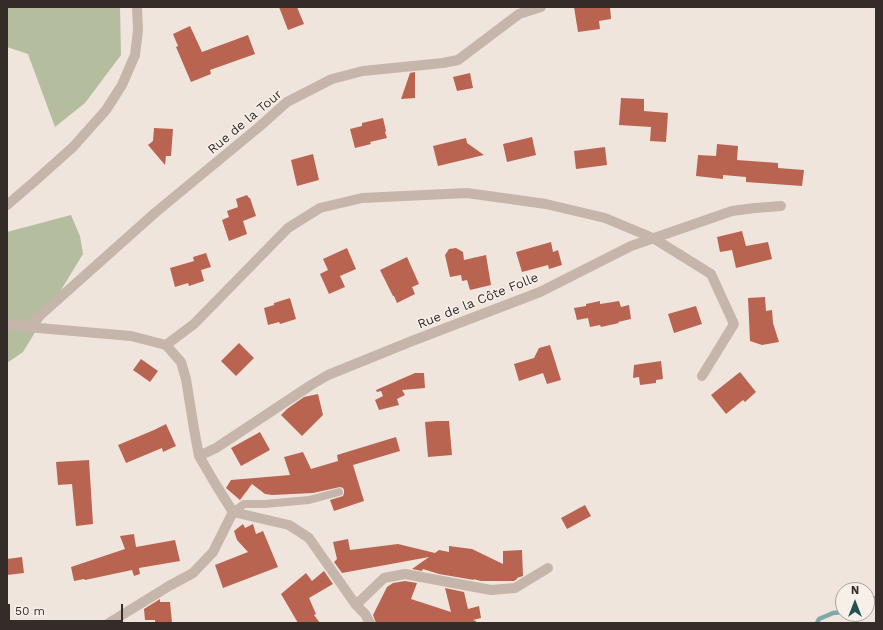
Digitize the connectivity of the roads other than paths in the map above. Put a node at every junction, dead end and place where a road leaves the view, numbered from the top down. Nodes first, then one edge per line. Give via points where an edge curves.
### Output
1 (137, 7) edge
2 (540, 7) edge
3 (7, 205) edge
4 (781, 206) dead end
5 (653, 238) junction
6 (7, 324) edge
7 (27, 327) junction
8 (166, 345) junction
9 (702, 376) dead end
10 (199, 456) junction
11 (339, 492) dead end
12 (233, 512) junction
13 (548, 568) dead end
14 (356, 605) junction
15 (109, 623) edge
16 (370, 623) edge

1 - 3 street via 135,55 122,85 106,110 72,147
2 - 7 street, Rue de la Tour via 519,14 458,60 363,71 332,79 287,102 156,212
4 - 5 street, Rue de la Côte Folle via 732,211
5 - 8 street via 604,218 546,204 467,193 362,198 320,208 288,228 194,324
5 - 9 street via 711,274 734,324
5 - 10 street, Rue de la Côte Folle via 631,246 540,292 328,375 216,448
6 - 7 street
7 - 8 street via 130,336
8 - 10 street via 181,362
10 - 12 street
11 - 12 lane via 310,500 244,504
12 - 14 street via 289,525 309,538
12 - 15 street via 213,552 193,573
13 - 14 street via 515,588 491,590 405,574 384,578
14 - 16 street

